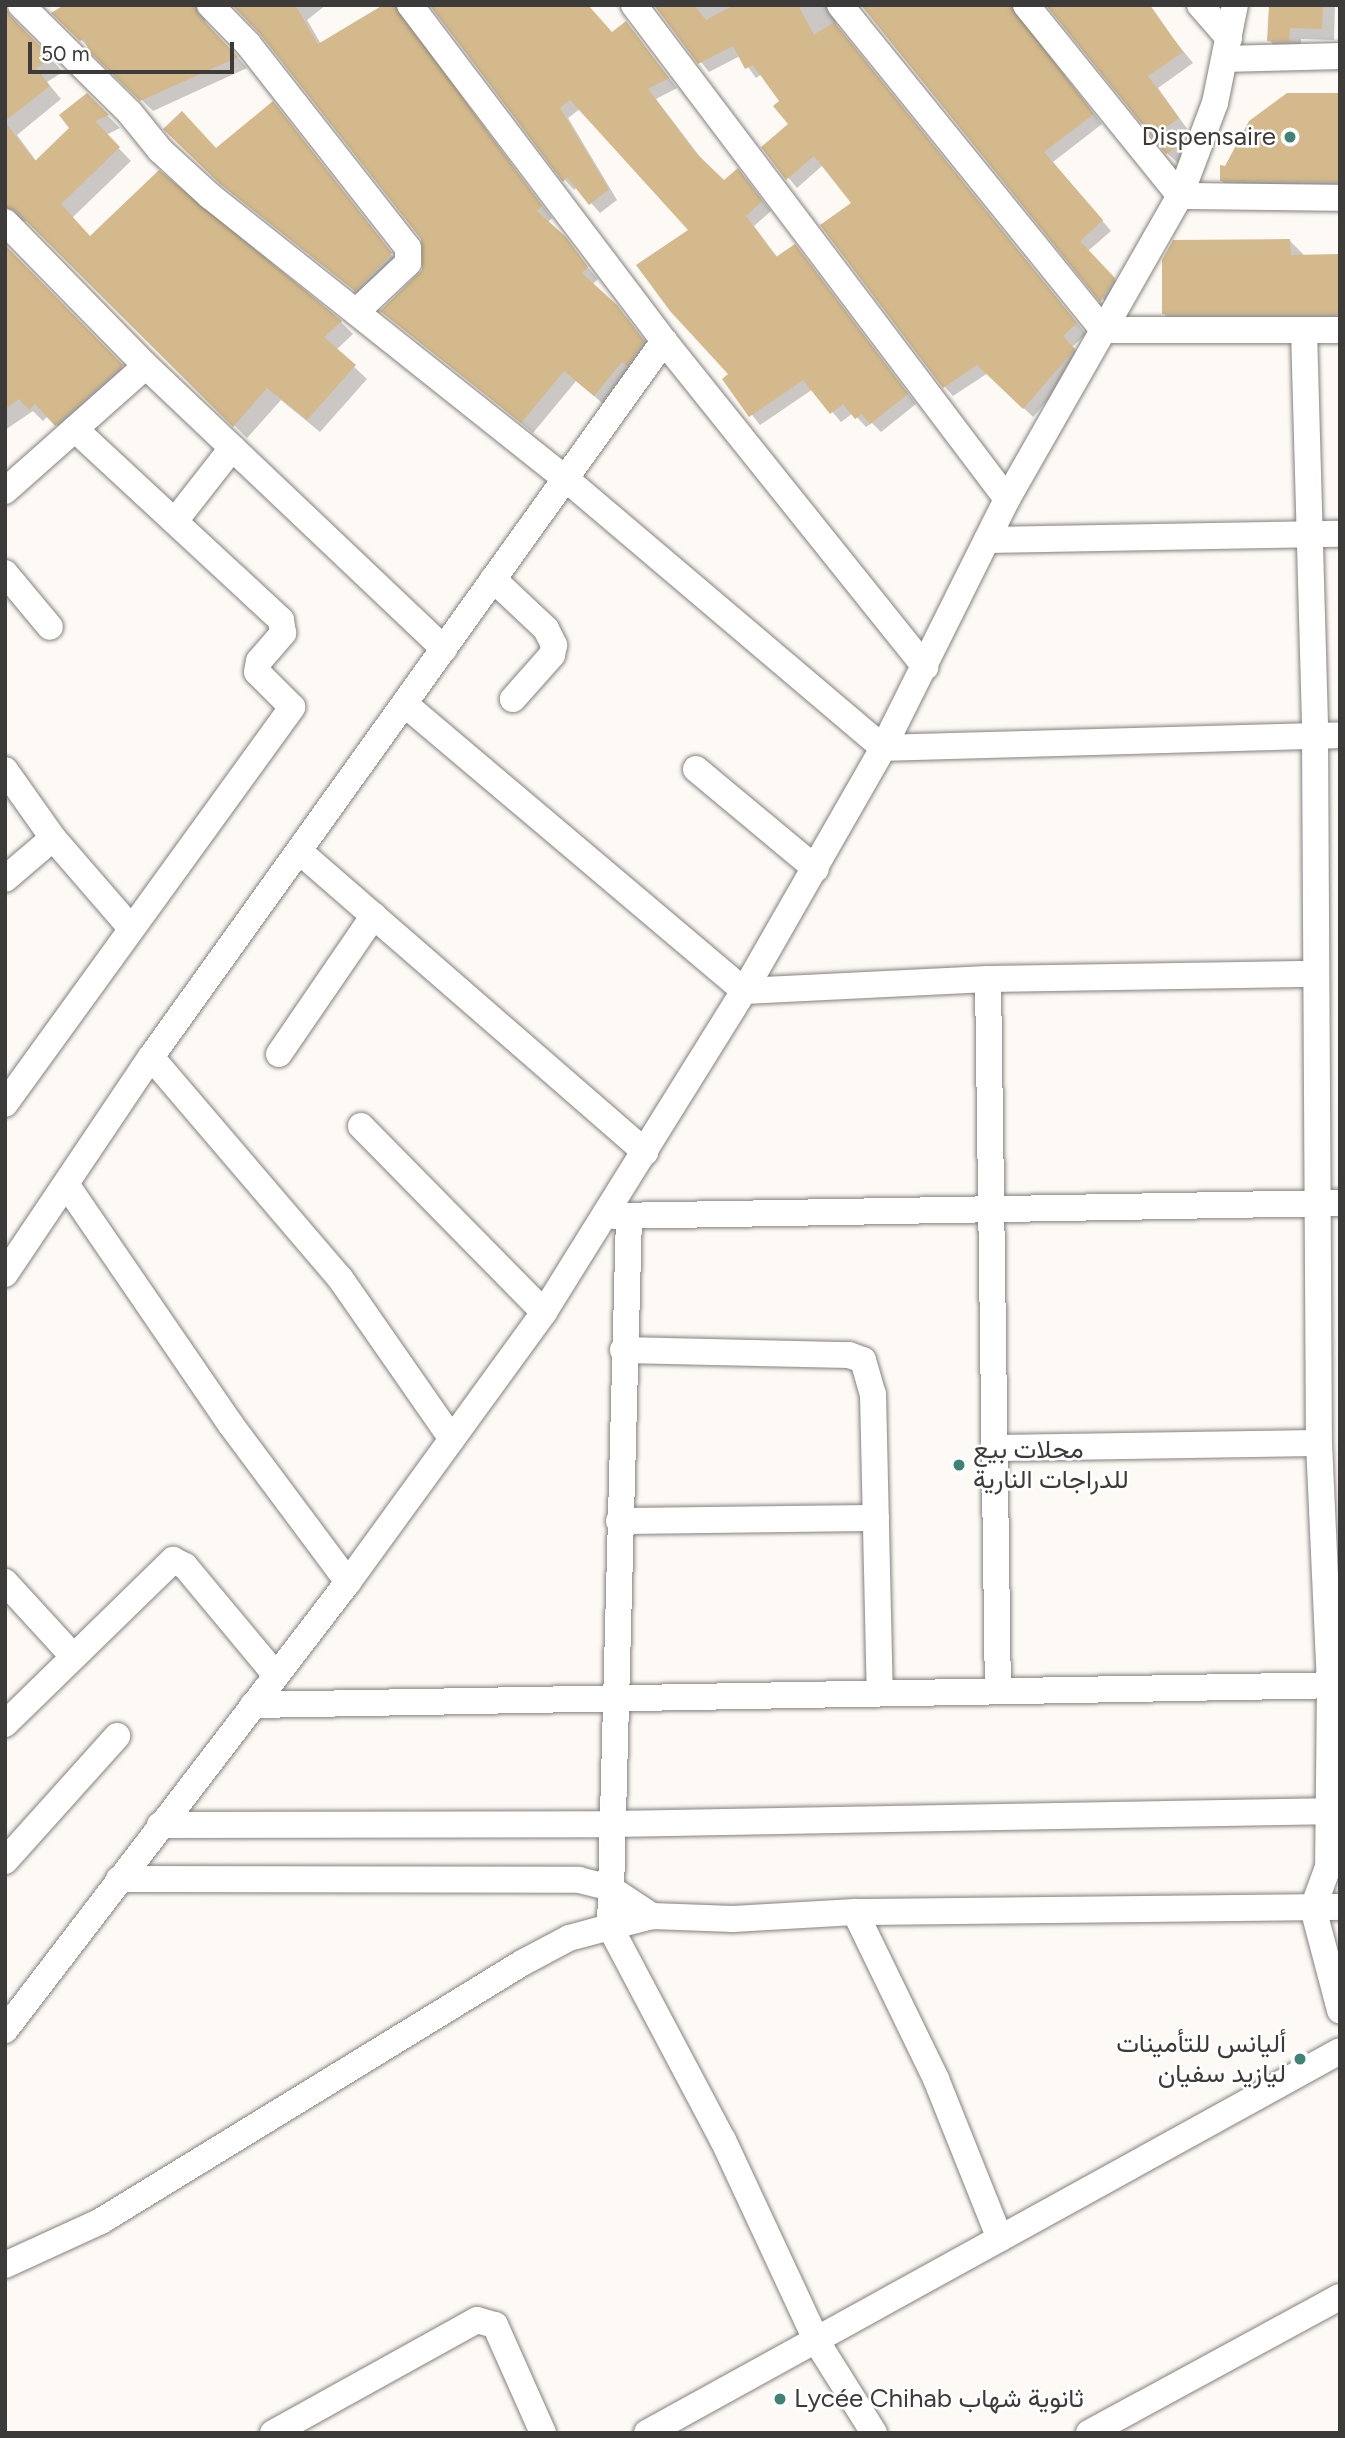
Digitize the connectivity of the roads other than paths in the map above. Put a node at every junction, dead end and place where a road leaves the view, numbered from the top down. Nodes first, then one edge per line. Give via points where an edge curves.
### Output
1 (22, 5) edge
2 (210, 5) edge
3 (411, 5) edge
4 (634, 5) edge
5 (841, 5) edge
6 (1026, 5) edge
7 (1200, 5) edge
8 (1235, 5) edge
9 (1227, 49) junction
10 (1340, 56) edge
11 (1181, 196) junction
12 (1340, 198) edge
13 (5, 222) edge
14 (357, 311) junction
15 (1103, 330) junction
16 (1304, 330) junction
17 (1340, 330) edge
18 (664, 341) junction
19 (146, 366) junction
20 (75, 429) junction
21 (232, 448) junction
22 (565, 478) junction
23 (5, 491) edge
24 (1007, 499) junction
25 (175, 521) junction
26 (1340, 534) edge
27 (1308, 535) junction
28 (987, 540) junction
29 (5, 573) edge
30 (493, 579) junction
31 (50, 627) dead end
32 (444, 649) junction
33 (925, 667) junction
34 (513, 699) dead end
35 (406, 705) junction
36 (1327, 736) edge
37 (883, 748) junction
38 (696, 769) dead end
39 (5, 770) edge
40 (53, 838) junction
41 (299, 851) junction
42 (816, 869) junction
43 (5, 879) edge
44 (374, 915) junction
45 (131, 928) junction
46 (1316, 974) junction
47 (988, 979) junction
48 (744, 991) junction
49 (279, 1054) dead end
50 (151, 1057) junction
51 (5, 1104) edge
52 (361, 1126) dead end
53 (645, 1152) junction
54 (66, 1184) junction
55 (1329, 1203) edge
56 (991, 1210) junction
57 (617, 1217) junction
58 (5, 1274) edge
59 (544, 1312) junction
60 (623, 1350) junction
61 (452, 1439) junction
62 (1319, 1443) junction
63 (995, 1448) junction
64 (876, 1518) junction
65 (619, 1521) junction
66 (5, 1582) edge
67 (348, 1582) junction
68 (72, 1655) junction
69 (275, 1674) junction
70 (1335, 1685) edge
71 (998, 1691) junction
72 (880, 1693) junction
73 (613, 1697) junction
74 (253, 1705) junction
75 (5, 1724) edge
76 (117, 1736) dead end
77 (1334, 1811) edge
78 (610, 1824) junction
79 (160, 1825) junction
80 (5, 1861) edge
81 (118, 1879) junction
82 (608, 1887) junction
83 (1340, 1907) edge
84 (1313, 1908) junction
85 (855, 1912) junction
86 (652, 1916) junction
87 (610, 1927) junction
88 (1340, 2010) edge
89 (5, 2030) edge
90 (1340, 2052) edge
91 (1000, 2239) junction
92 (5, 2264) edge
93 (1340, 2297) edge
94 (817, 2342) junction
95 (274, 2433) edge
96 (543, 2433) edge
97 (647, 2433) edge
98 (874, 2433) edge
99 (1089, 2433) edge

1 - 14 street via 130,113 160,150
2 - 14 street via 248,44 408,248 408,263
3 - 18 street
4 - 24 street
5 - 15 street
6 - 11 street
7 - 9 street
8 - 9 street
9 - 10 street
9 - 11 street via 1203,142
11 - 12 street
11 - 15 street
13 - 19 street
14 - 22 street
15 - 16 street
15 - 24 street
16 - 17 street
16 - 27 street
18 - 22 street
18 - 33 street
19 - 20 street
19 - 21 street
20 - 23 street
20 - 25 street
21 - 25 street
21 - 32 street
22 - 30 street
22 - 37 street
24 - 28 street
25 - 45 street via 281,620 284,633 259,661 257,671 292,707
26 - 27 street
27 - 28 street
27 - 36 street
28 - 33 street
29 - 31 street
30 - 32 street
30 - 34 street via 546,629 554,645 552,654
32 - 35 street
33 - 37 street
35 - 41 street
35 - 48 street
36 - 37 street
36 - 46 street
37 - 42 street
38 - 42 street
39 - 40 street
40 - 43 street
40 - 45 street
41 - 44 street
41 - 50 street
42 - 48 street
44 - 49 street
44 - 53 street
45 - 51 street
46 - 47 street
46 - 55 street
47 - 48 street
47 - 56 street
48 - 53 street
50 - 54 street
50 - 61 street via 340,1278
52 - 59 street
53 - 57 street
54 - 58 street
54 - 67 street via 231,1424
55 - 56 street
55 - 62 street
56 - 57 street
56 - 63 street
57 - 59 street
57 - 60 street
59 - 61 street
60 - 64 street via 849,1355 863,1360 873,1394
60 - 65 street
61 - 67 street
62 - 63 street
62 - 70 street
63 - 71 street
64 - 65 street
64 - 72 street
65 - 73 street
66 - 68 street
67 - 69 street
68 - 69 street via 173,1560 185,1566
68 - 75 street
69 - 74 street
70 - 71 street
70 - 77 street
71 - 72 street
72 - 73 street
73 - 74 street
73 - 78 street
74 - 79 street
76 - 80 street
77 - 78 street
77 - 84 street via 1328,1867
78 - 79 street
78 - 82 street
79 - 81 street
81 - 82 street via 566,1879
81 - 89 street
82 - 86 street
82 - 87 street
83 - 84 street
84 - 85 street
84 - 88 street
85 - 86 street via 733,1919
85 - 91 street via 936,2079
86 - 87 street
87 - 92 street via 569,1938 522,1963 101,2221
87 - 94 street via 723,2140
90 - 91 street
91 - 94 street
93 - 99 street
94 - 97 street
94 - 98 street
95 - 96 street via 477,2320 495,2325

